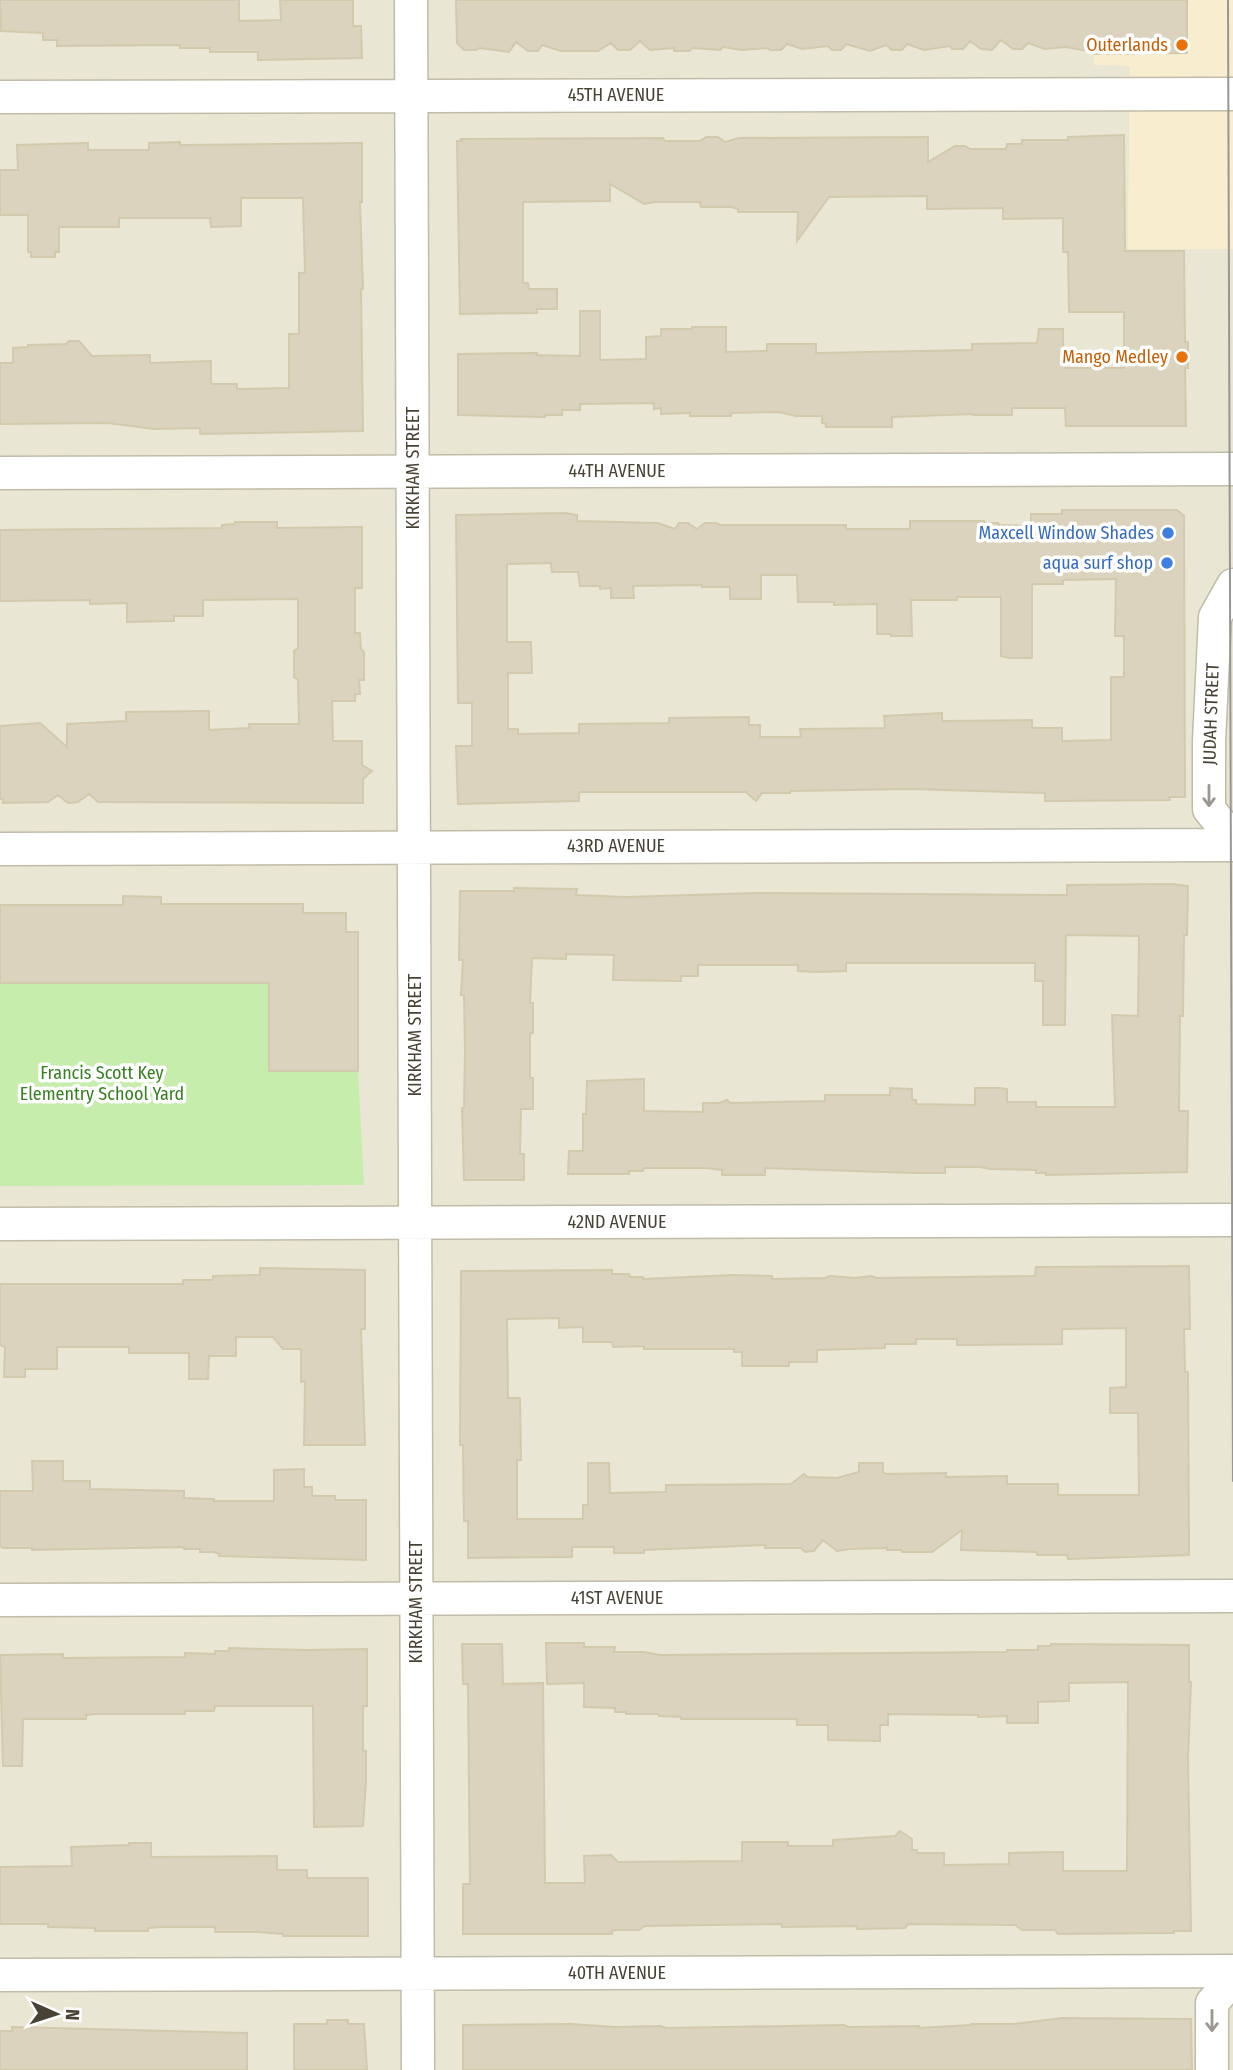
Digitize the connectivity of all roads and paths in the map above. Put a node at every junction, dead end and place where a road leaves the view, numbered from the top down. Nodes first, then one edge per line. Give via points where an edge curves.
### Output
1 (411, 0) edge
2 (1233, 94) edge
3 (412, 96) junction
4 (0, 97) edge
5 (1233, 469) edge
6 (413, 471) junction
7 (0, 473) edge
8 (1233, 585) edge
9 (1233, 842) edge
10 (414, 847) junction
11 (0, 849) edge
12 (1233, 1220) edge
13 (415, 1223) junction
14 (0, 1224) edge
15 (1233, 1596) edge
16 (416, 1599) junction
17 (0, 1600) edge
18 (1233, 1971) edge
19 (417, 1973) junction
20 (0, 1975) edge
21 (1233, 1979) edge
22 (418, 2070) edge
23 (1212, 2070) edge

1 - 3 street, KIRKHAM STREET
2 - 3 street, 45TH AVENUE
3 - 4 street, 45TH AVENUE
3 - 6 street, KIRKHAM STREET
5 - 6 street, 44TH AVENUE
6 - 7 street, 44TH AVENUE
6 - 10 street, KIRKHAM STREET
8 -> 9 street, JUDAH STREET via 1215,617 1209,741 1209,809
9 - 10 street, 43RD AVENUE
10 - 11 street, 43RD AVENUE
10 - 13 street, KIRKHAM STREET
12 - 13 street, 42ND AVENUE
13 - 14 street, 42ND AVENUE
13 - 16 street, KIRKHAM STREET
15 - 16 street, 41ST AVENUE
16 - 17 street, 41ST AVENUE
16 - 19 street, KIRKHAM STREET
18 - 19 street, 40TH AVENUE
19 - 20 street, 40TH AVENUE
19 - 22 street, KIRKHAM STREET
21 -> 23 street via 1212,2003

